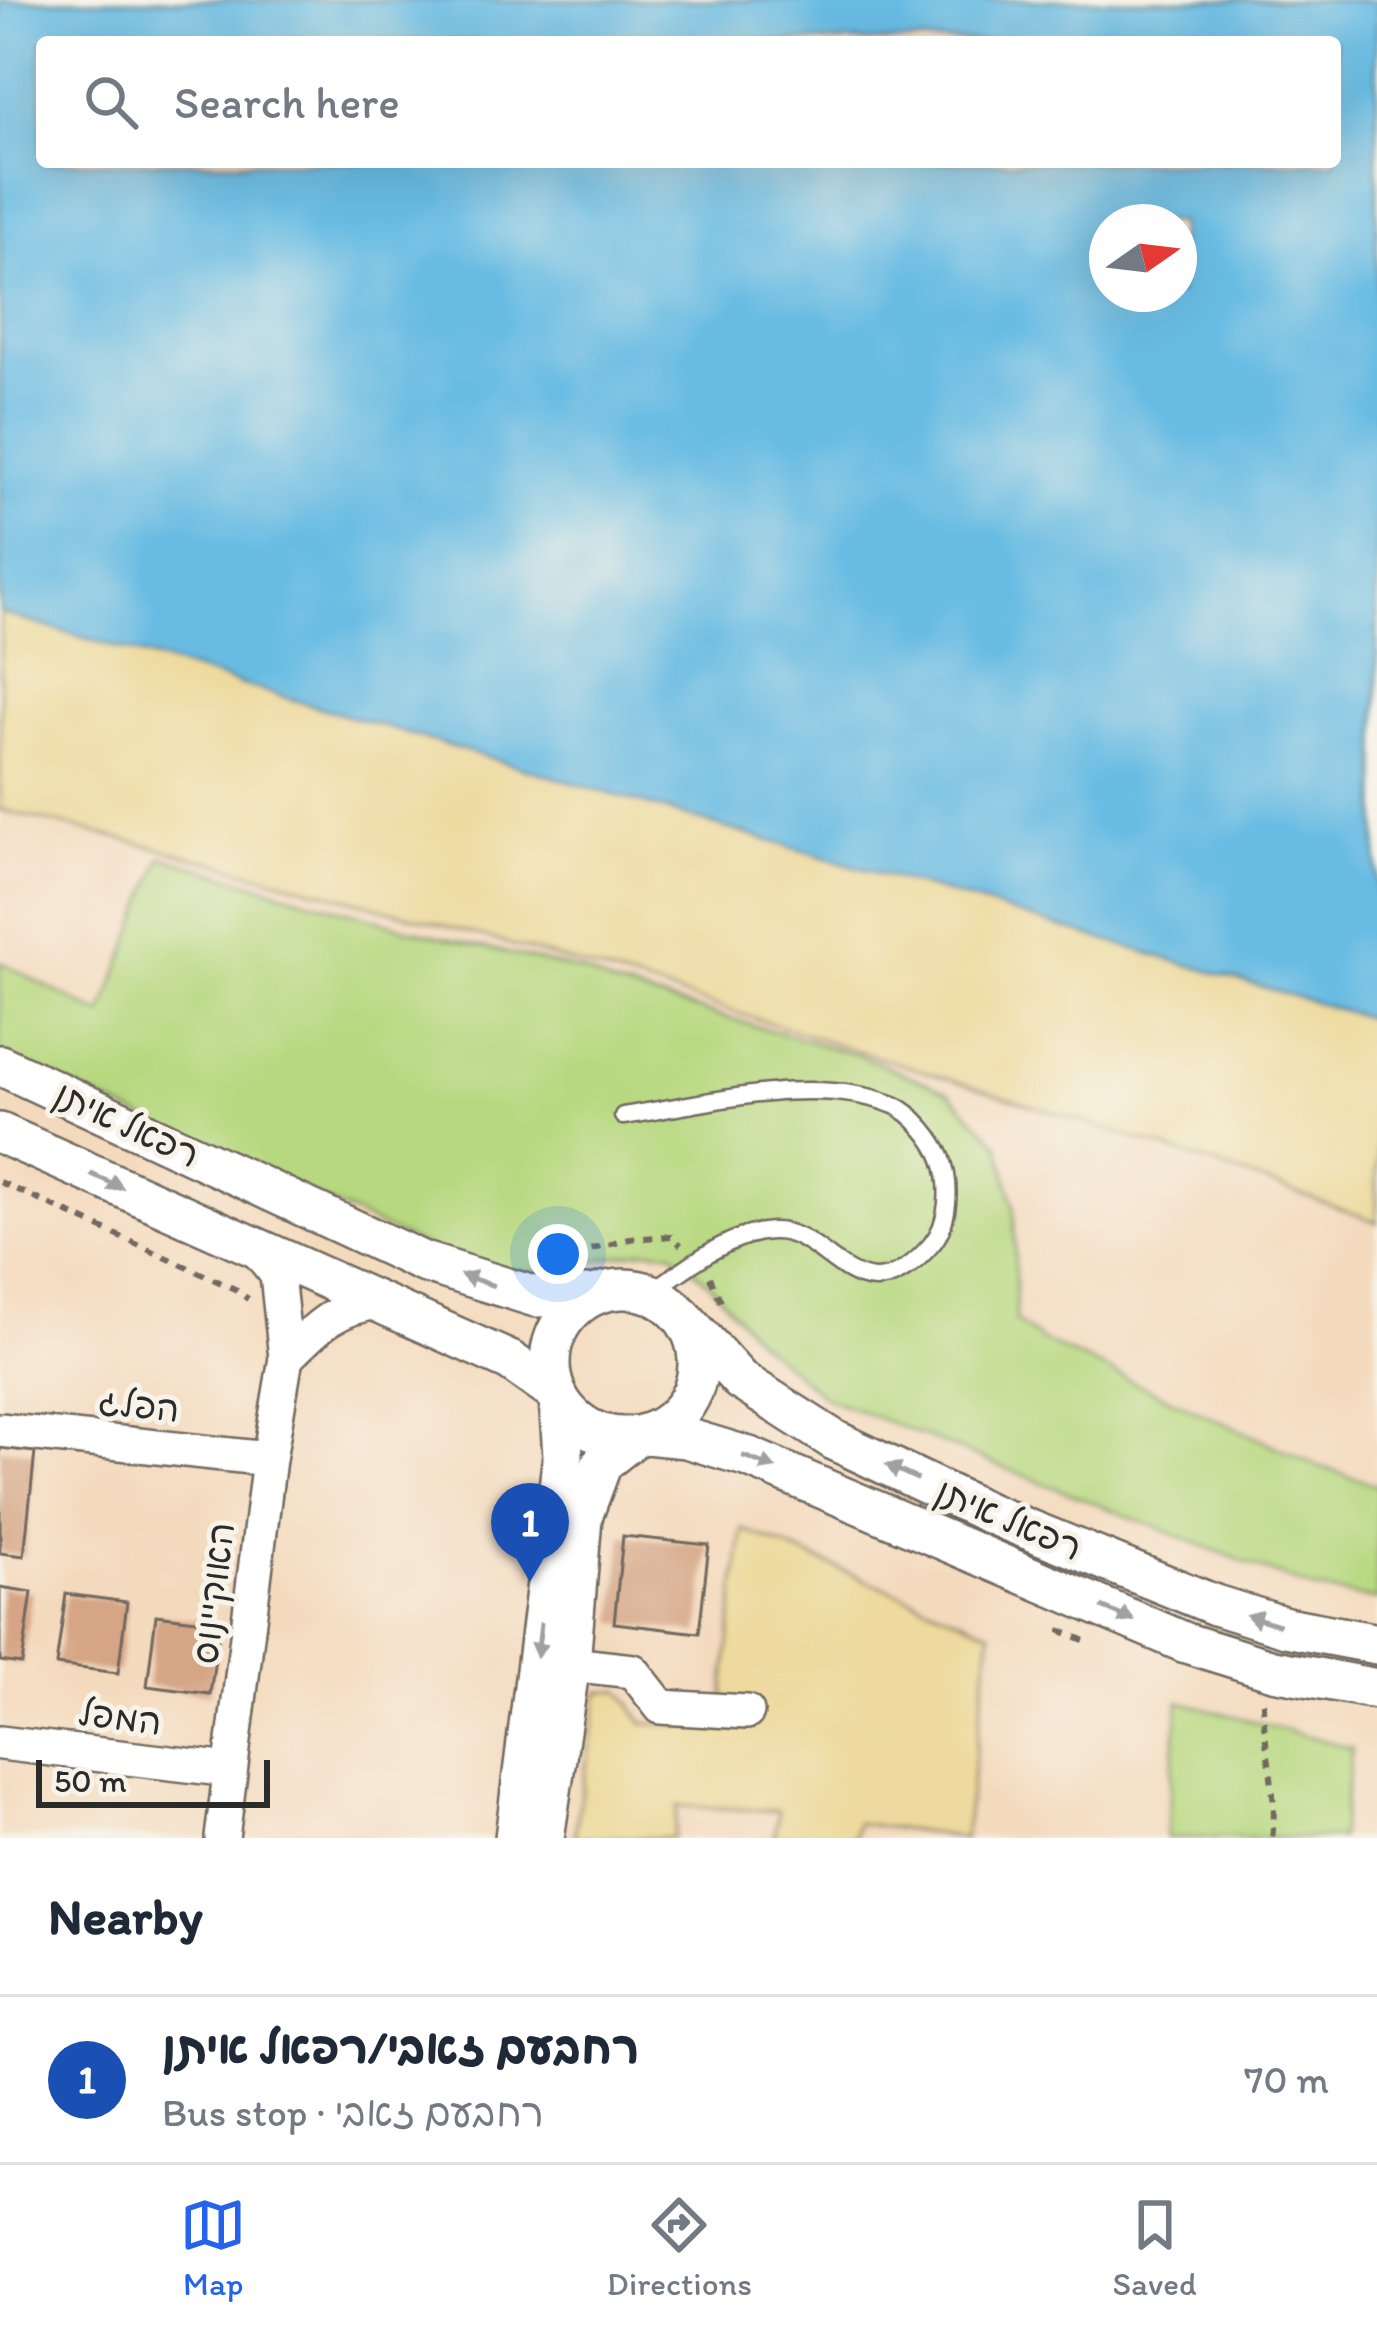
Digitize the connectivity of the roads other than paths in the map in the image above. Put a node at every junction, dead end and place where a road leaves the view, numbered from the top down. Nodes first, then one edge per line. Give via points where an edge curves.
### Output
1 (0, 1065) edge
2 (623, 1116) dead end
3 (0, 1133) edge
4 (257, 1250) junction
5 (591, 1295) junction
6 (380, 1302) junction
7 (666, 1305) junction
8 (286, 1358) junction
9 (558, 1396) junction
10 (0, 1430) edge
11 (640, 1435) junction
12 (269, 1459) junction
13 (1377, 1643) edge
14 (570, 1664) junction
15 (1377, 1689) edge
16 (747, 1712) dead end
17 (0, 1743) edge
18 (230, 1770) junction
19 (222, 1838) edge
20 (515, 1838) edge
21 (544, 1838) edge

5 -> 1 street, רפאל איתן via 536,1298 424,1262
2 - 7 lane via 807,1090 856,1092 901,1108 937,1146 950,1182 939,1236 889,1276 854,1277 799,1235 772,1231 732,1241
3 -> 4 street, רפאל איתן
4 - 6 street, רפאל איתן
4 - 8 street, האוקיינוס via 277,1275
5 - 7 street via 620,1288
5 - 9 street via 554,1338 550,1371
6 - 8 street via 327,1316
6 - 9 street, רפאל איתן via 510,1361
7 - 11 street via 697,1348 697,1379 680,1412
13 -> 7 street, רפאל איתן via 1215,1605 834,1440 740,1380
8 - 12 street, האוקיינוס
9 - 11 street via 592,1430
9 -> 20 street via 562,1455
10 - 12 street, הפלג
11 - 14 street via 602,1463 582,1517
11 -> 15 street, רפאל איתן via 686,1438 749,1457 1186,1642 1273,1670
12 - 18 street, האוקיינוס
14 - 16 street via 633,1672 661,1707
14 - 21 street
17 - 18 street, המפל
18 - 19 street, האוקיינוס

